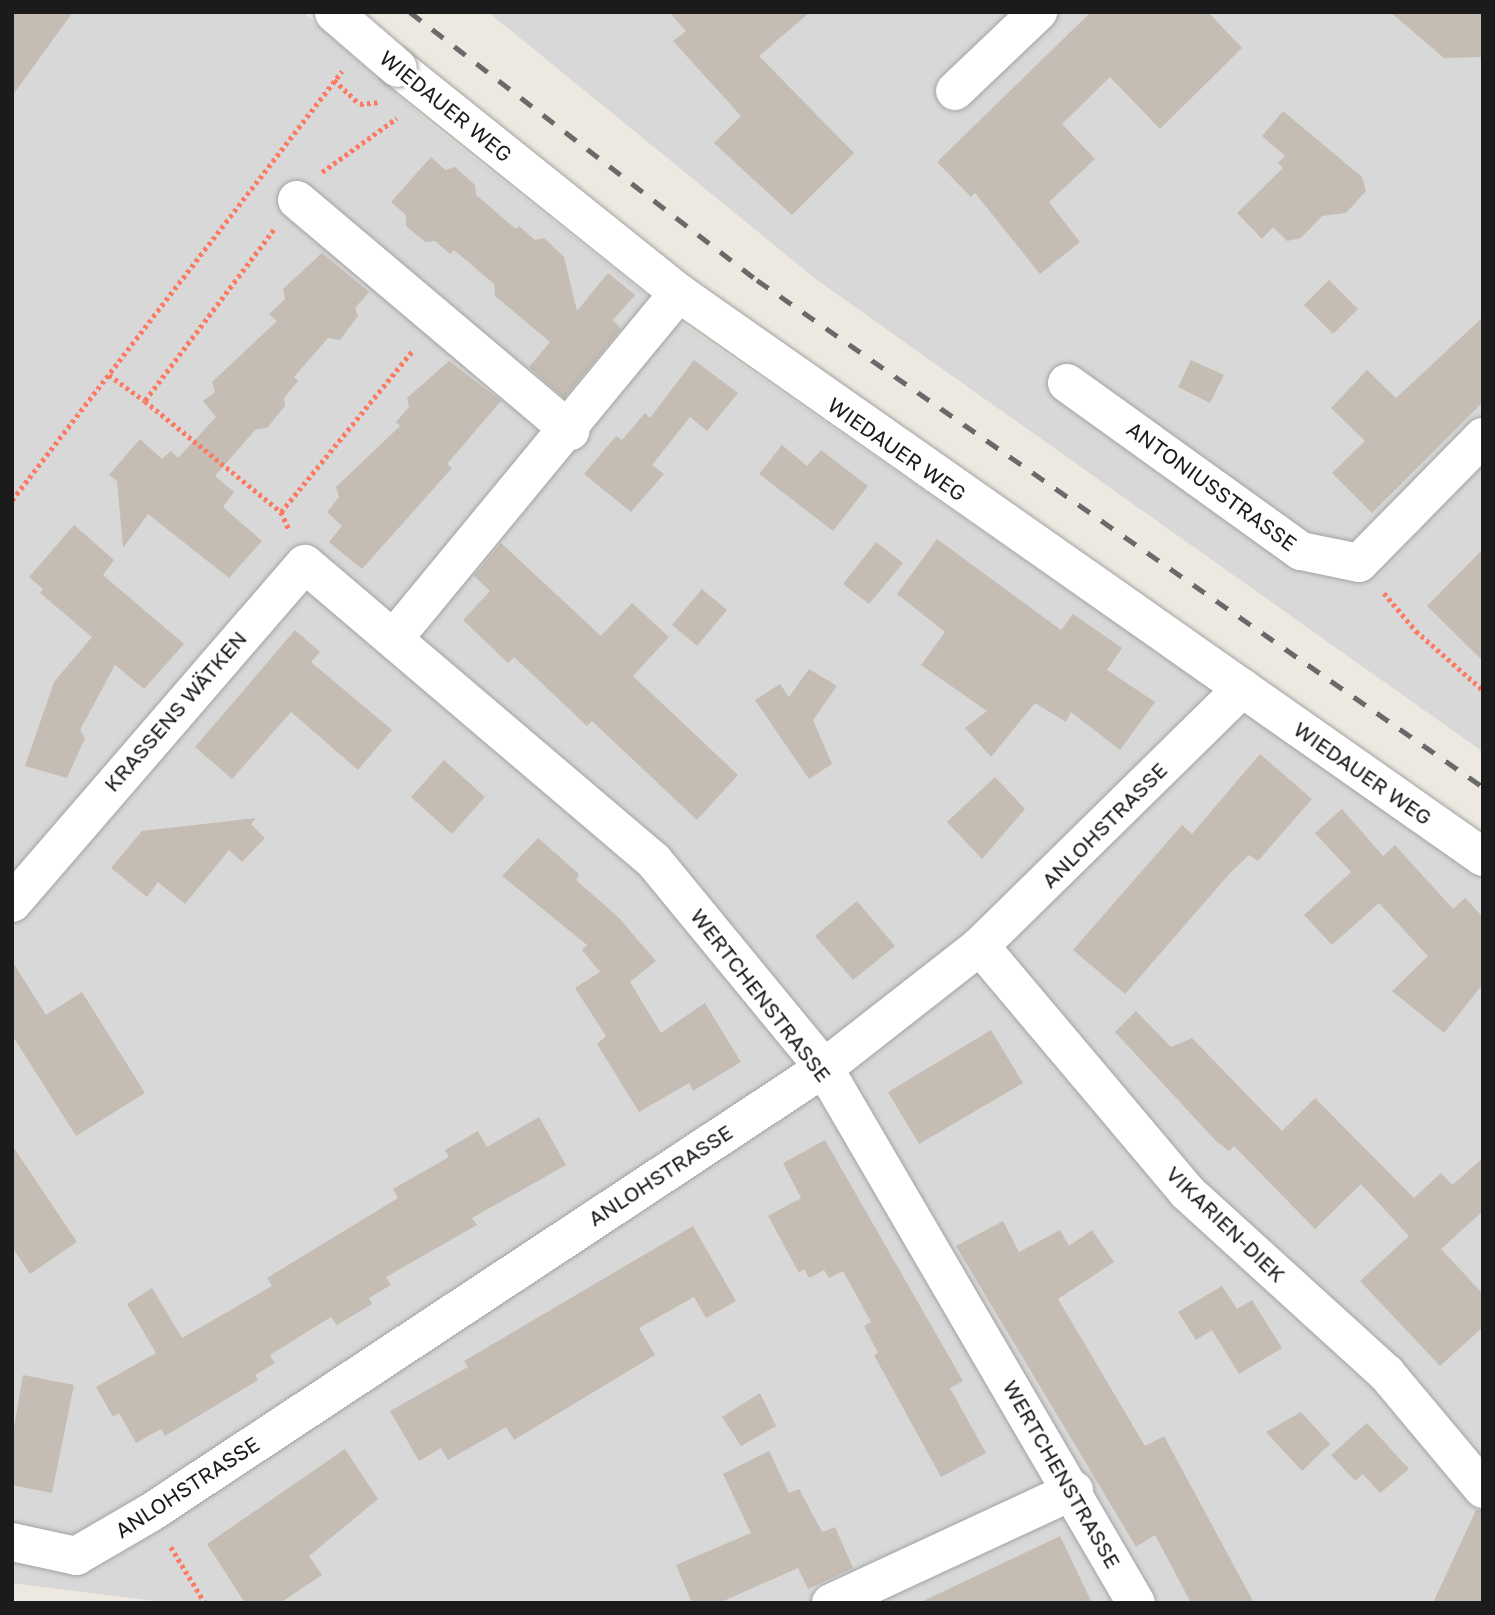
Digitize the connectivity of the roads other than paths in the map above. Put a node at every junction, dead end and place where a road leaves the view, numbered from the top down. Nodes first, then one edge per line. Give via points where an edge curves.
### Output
1 (334, 12) edge
2 (1038, 12) edge
3 (955, 91) dead end
4 (296, 200) road end
5 (679, 293) junction
6 (1067, 383) dead end
7 (570, 431) junction
8 (1483, 437) edge
9 (305, 564) joint
10 (395, 637) junction
11 (1243, 688) junction
12 (1483, 857) edge
13 (12, 903) edge
14 (980, 946) junction
15 (824, 1068) junction
16 (1483, 1489) edge
17 (1074, 1490) junction
18 (12, 1542) edge
19 (831, 1603) edge
20 (1136, 1603) edge

1 - 5 street, WIEDAUER WEG, bridge via 430,95
2 - 3 street
4 - 7 street
5 - 7 street
5 - 11 street, WIEDAUER WEG
6 - 8 street, ANTONIUSSTRASSE via 1301,551 1359,563
7 - 10 street
9 - 10 street, WERTCHENSTRASSE
9 - 13 street, KRASSENS WÄTKEN
10 - 15 street, WERTCHENSTRASSE via 654,860
11 - 12 street, WIEDAUER WEG
11 - 14 street, ANLOHSTRASSE
14 - 15 street, ANLOHSTRASSE
14 - 16 street, VIKARIEN-DIEK via 1187,1192 1386,1373
15 - 17 street, WERTCHENSTRASSE
15 - 18 street, ANLOHSTRASSE via 150,1513 76,1556
17 - 19 street
17 - 20 street, WERTCHENSTRASSE

